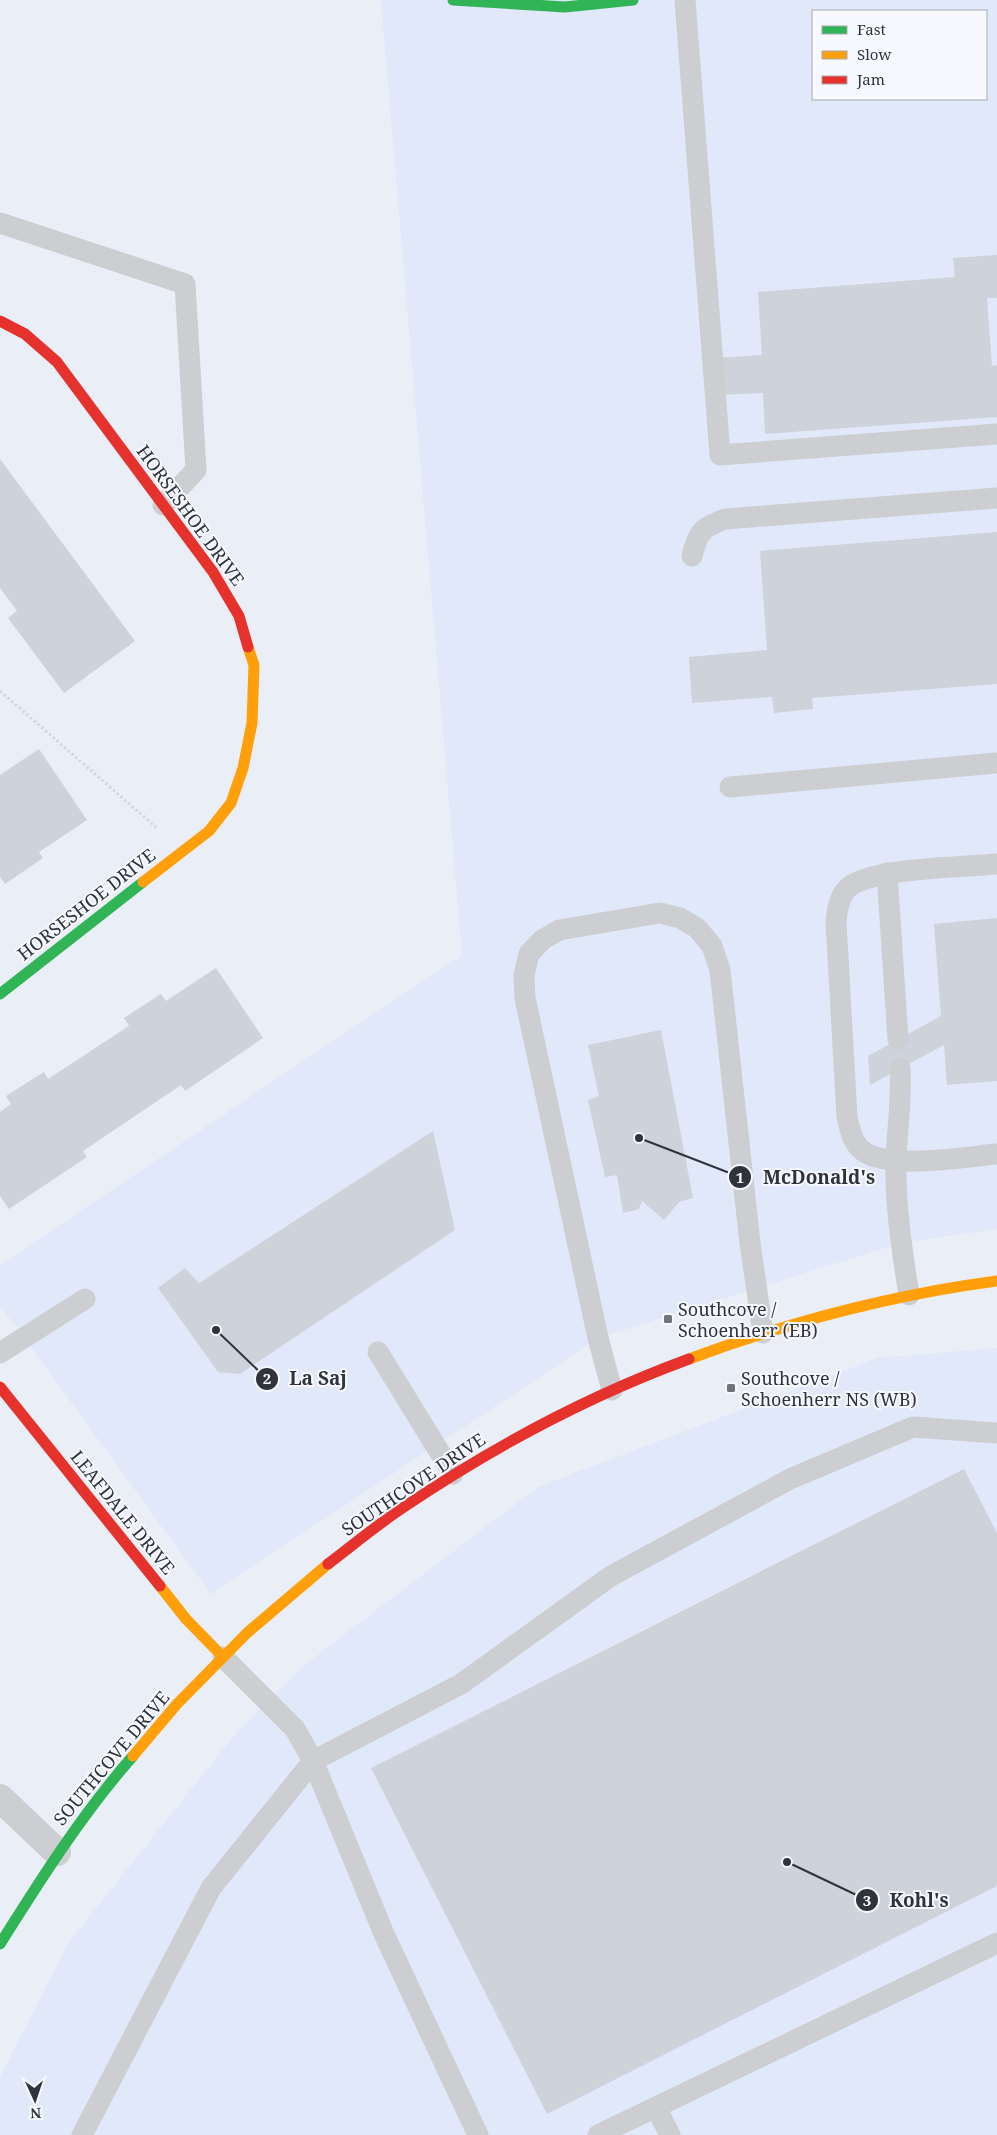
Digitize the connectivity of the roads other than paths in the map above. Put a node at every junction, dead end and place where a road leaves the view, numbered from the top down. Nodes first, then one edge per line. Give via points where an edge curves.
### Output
1 (453, 0) edge
2 (633, 0) edge
3 (684, 0) edge
4 (0, 223) edge
5 (0, 321) edge
6 (997, 434) edge
7 (997, 498) edge
8 (163, 505) junction
9 (692, 556) dead end
10 (997, 763) edge
11 (730, 787) dead end
12 (997, 864) edge
13 (887, 873) junction
14 (0, 994) edge
15 (898, 1039) dead end
16 (900, 1068) dead end
17 (997, 1154) edge
18 (896, 1162) junction
19 (997, 1281) edge
20 (909, 1295) junction
21 (85, 1298) dead end
22 (763, 1333) junction
23 (378, 1352) dead end
24 (0, 1353) edge
25 (0, 1387) edge
26 (612, 1390) junction
27 (997, 1433) edge
28 (453, 1474) junction
29 (223, 1657) junction
30 (313, 1761) junction
31 (0, 1798) edge
32 (57, 1852) junction
33 (997, 1943) edge
34 (0, 1944) edge
35 (656, 2107) junction
36 (82, 2135) edge
37 (478, 2135) edge
38 (598, 2135) edge
39 (670, 2135) edge

1 - 2 street via 566,7
3 - 6 lane via 720,455
4 - 8 lane via 185,284 196,470
5 - 8 street, HORSESHOE DRIVE via 26,334 57,362
7 - 9 lane via 725,519 706,527 696,540
8 - 14 street, HORSESHOE DRIVE via 213,572 239,616 254,665 252,722 243,768 231,803 209,831
10 - 11 lane
12 - 13 lane
13 - 15 lane
13 - 18 lane via 864,879 848,888 839,904 836,922 847,1117 851,1137 861,1150 875,1158
16 - 18 lane via 902,1089
17 - 18 lane
18 - 20 lane via 900,1243
19 - 20 street, SOUTHCOVE DRIVE
20 - 22 street, SOUTHCOVE DRIVE via 836,1311
21 - 24 lane
22 - 26 street, SOUTHCOVE DRIVE via 681,1360
22 - 26 lane via 720,970 712,946 697,928 680,918 660,913 559,930 542,940 529,954 524,975 525,998
23 - 28 lane
25 - 29 street, LEAFDALE DRIVE via 186,1619
26 - 28 street, SOUTHCOVE DRIVE via 538,1425
27 - 30 lane via 913,1427 790,1479 611,1576 461,1684
28 - 29 street, SOUTHCOVE DRIVE via 323,1568
29 - 30 lane via 294,1729
29 - 32 street, SOUTHCOVE DRIVE via 129,1758
30 - 36 lane via 211,1888
30 - 37 lane via 384,1934
31 - 32 street
32 - 34 street, SOUTHCOVE DRIVE
33 - 35 lane
35 - 38 lane
35 - 39 lane

